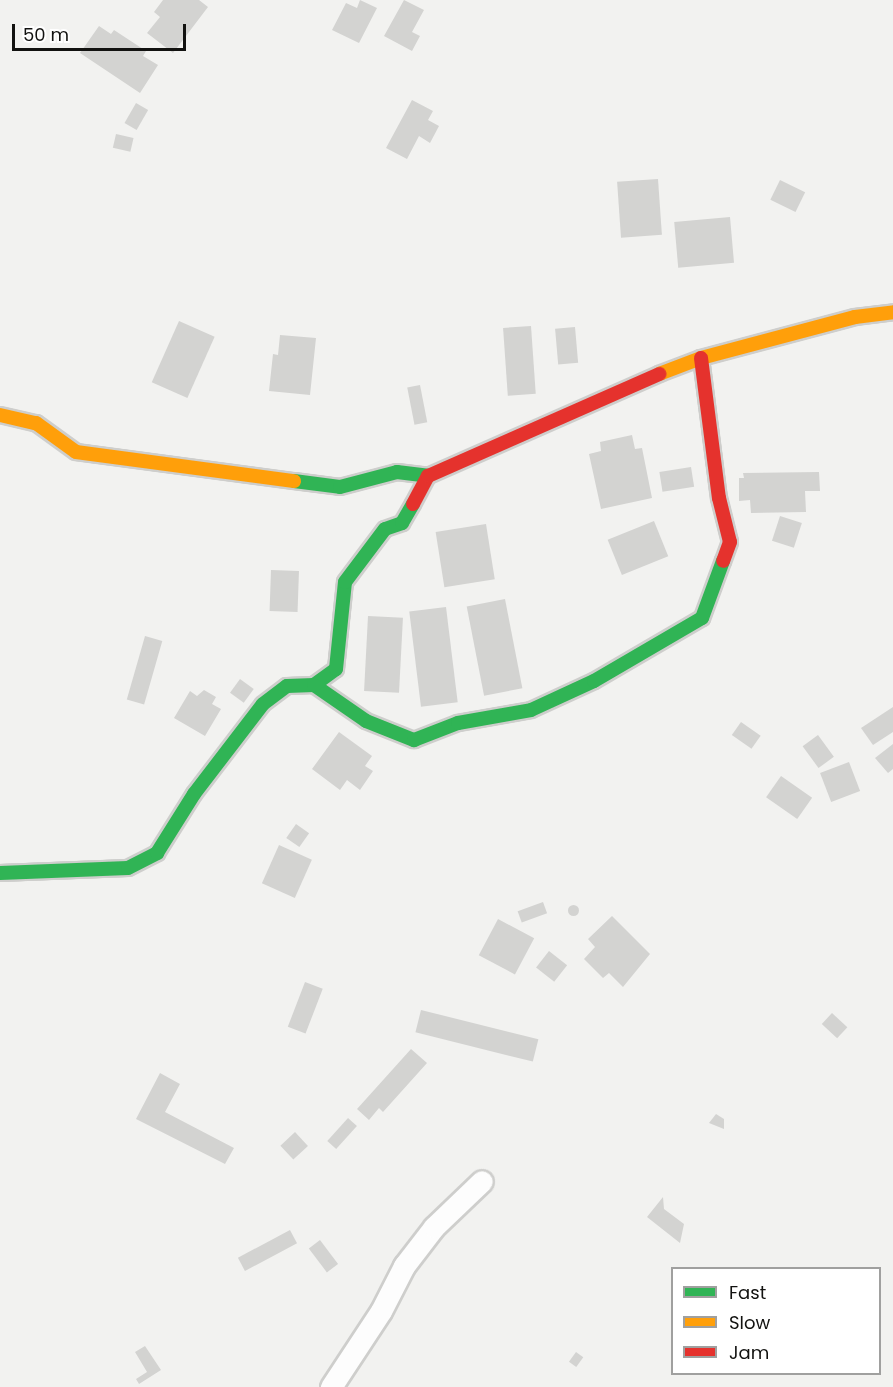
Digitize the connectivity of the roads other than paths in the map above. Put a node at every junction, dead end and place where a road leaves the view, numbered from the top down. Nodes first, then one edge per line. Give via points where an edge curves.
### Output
1 (893, 312) edge
2 (701, 358) junction
3 (0, 415) edge
4 (428, 476) junction
5 (314, 685) junction
6 (0, 873) edge
7 (482, 1181) dead end
8 (331, 1387) edge

1 - 2 street via 855,317
2 - 4 street via 610,393
2 - 5 street via 719,498 730,542 702,618 594,681 531,710 459,723 414,740 366,721
3 - 4 street via 36,423 76,452 340,487 397,472
4 - 5 street via 402,523 384,529 367,556 352,568 340,606 343,632 336,669
5 - 6 street via 286,686 263,704 194,794 157,853 128,868
7 - 8 street via 434,1227 404,1266 375,1320

